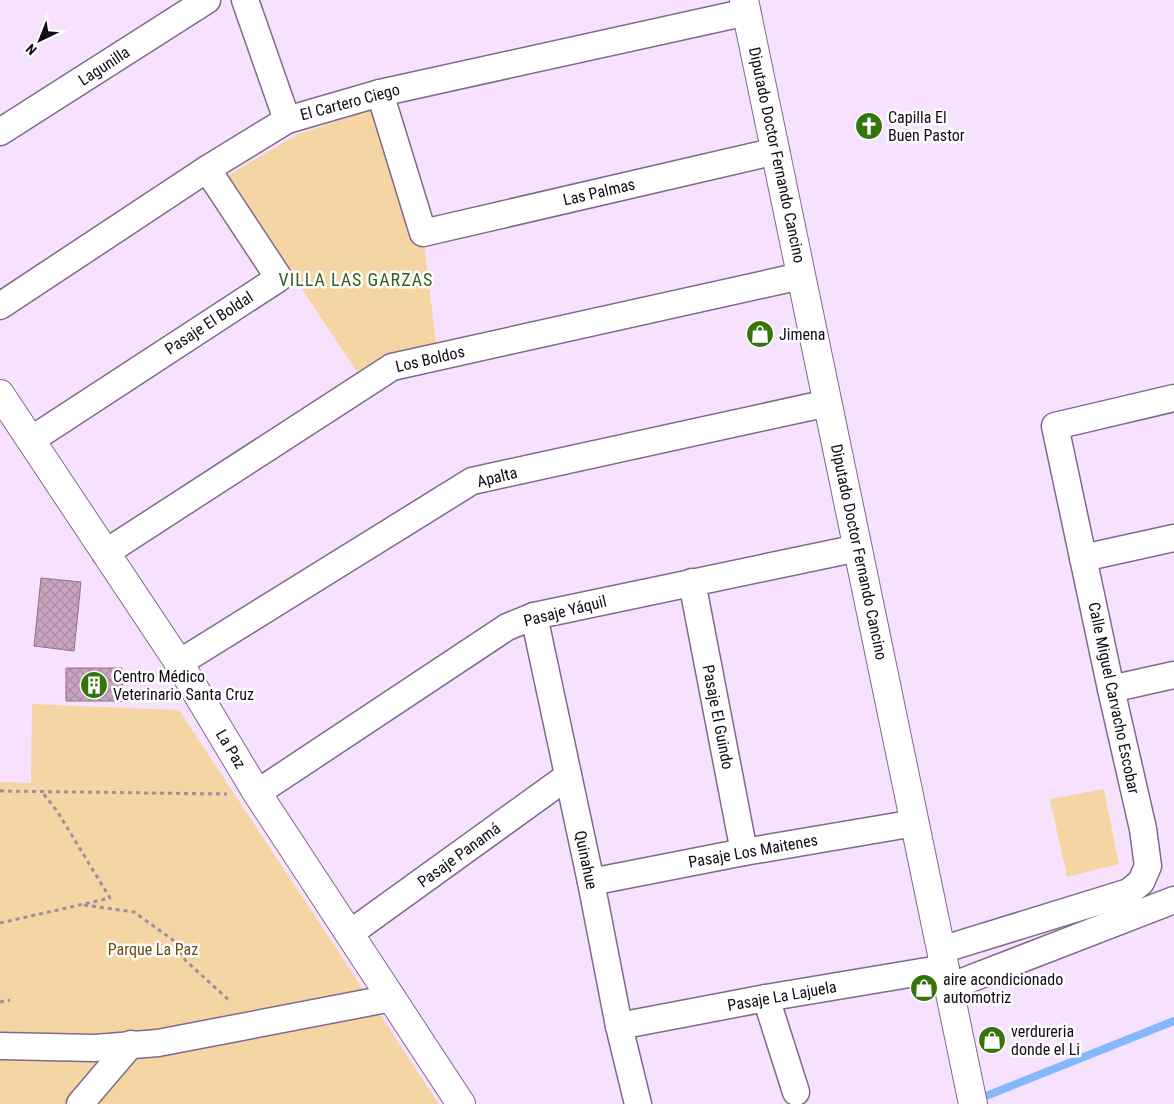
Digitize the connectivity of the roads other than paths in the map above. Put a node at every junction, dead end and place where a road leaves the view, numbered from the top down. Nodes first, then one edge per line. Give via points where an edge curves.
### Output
1 (208, 0) edge
2 (245, 0) edge
3 (746, 6) edge
4 (380, 93) junction
5 (286, 120) junction
6 (0, 132) edge
7 (776, 151) junction
8 (207, 169) junction
9 (802, 276) junction
10 (0, 306) edge
11 (0, 394) edge
12 (1174, 398) edge
13 (828, 403) junction
14 (31, 440) junction
15 (1174, 538) edge
16 (858, 548) junction
17 (105, 553) junction
18 (1083, 558) junction
19 (692, 582) junction
20 (534, 616) junction
21 (179, 663) junction
22 (1174, 675) edge
23 (1111, 689) junction
24 (568, 776) junction
25 (257, 793) junction
26 (915, 823) junction
27 (744, 852) junction
28 (591, 882) junction
29 (1174, 900) edge
30 (349, 934) junction
31 (945, 968) junction
32 (392, 998) junction
33 (766, 998) junction
34 (620, 1026) junction
35 (132, 1044) junction
36 (0, 1046) edge
37 (796, 1092) dead end
38 (971, 1094) edge
39 (80, 1104) edge
40 (462, 1104) edge
41 (638, 1104) edge

1 - 6 street, Lagunilla
2 - 5 street
3 - 4 street, El Cartero Ciego
3 - 7 street, Diputado Doctor Fernando Cancino
4 - 5 street, El Cartero Ciego
4 - 7 street, Las Palmas via 423,233
5 - 8 street, El Cartero Ciego
7 - 9 street, Diputado Doctor Fernando Cancino
8 - 10 street, El Cartero Ciego
8 - 14 street, Pasaje El Boldal via 279,278
9 - 13 street, Diputado Doctor Fernando Cancino
9 - 17 street, Los Boldos via 392,367
11 - 14 street, La Paz
12 - 18 street, Calle Miguel Carvacho Escobar via 1055,426
13 - 16 street, Diputado Doctor Fernando Cancino
13 - 21 street, Apalta via 472,481
14 - 17 street, La Paz
15 - 18 street
16 - 19 street, Pasaje Yáquil
16 - 26 street, Diputado Doctor Fernando Cancino
17 - 21 street, La Paz
18 - 23 street, Calle Miguel Carvacho Escobar
19 - 20 street, Pasaje Yáquil
19 - 27 street, Pasaje El Guindo
20 - 24 street, Quinahue
20 - 25 street, Pasaje Yáquil via 507,627
21 - 25 street, La Paz
22 - 23 street
23 - 31 street, Calle Miguel Carvacho Escobar via 1143,829 1148,866 1141,882 1129,892
24 - 28 street, Quinahue
24 - 30 street, Pasaje Panamá
25 - 30 street, La Paz
26 - 27 street, Pasaje Los Maitenes
26 - 31 street, Diputado Doctor Fernando Cancino
27 - 28 street, Pasaje Los Maitenes
28 - 34 street, Quinahue
29 - 31 street
30 - 32 street, La Paz
31 - 33 street, Pasaje La Lajuela
31 - 38 street, Diputado Doctor Fernando Cancino
32 - 35 street via 158,1043
32 - 40 street, La Paz
33 - 34 street, Pasaje La Lajuela
33 - 37 street
34 - 41 street, Quinahue
35 - 36 street via 95,1048
35 - 39 street

